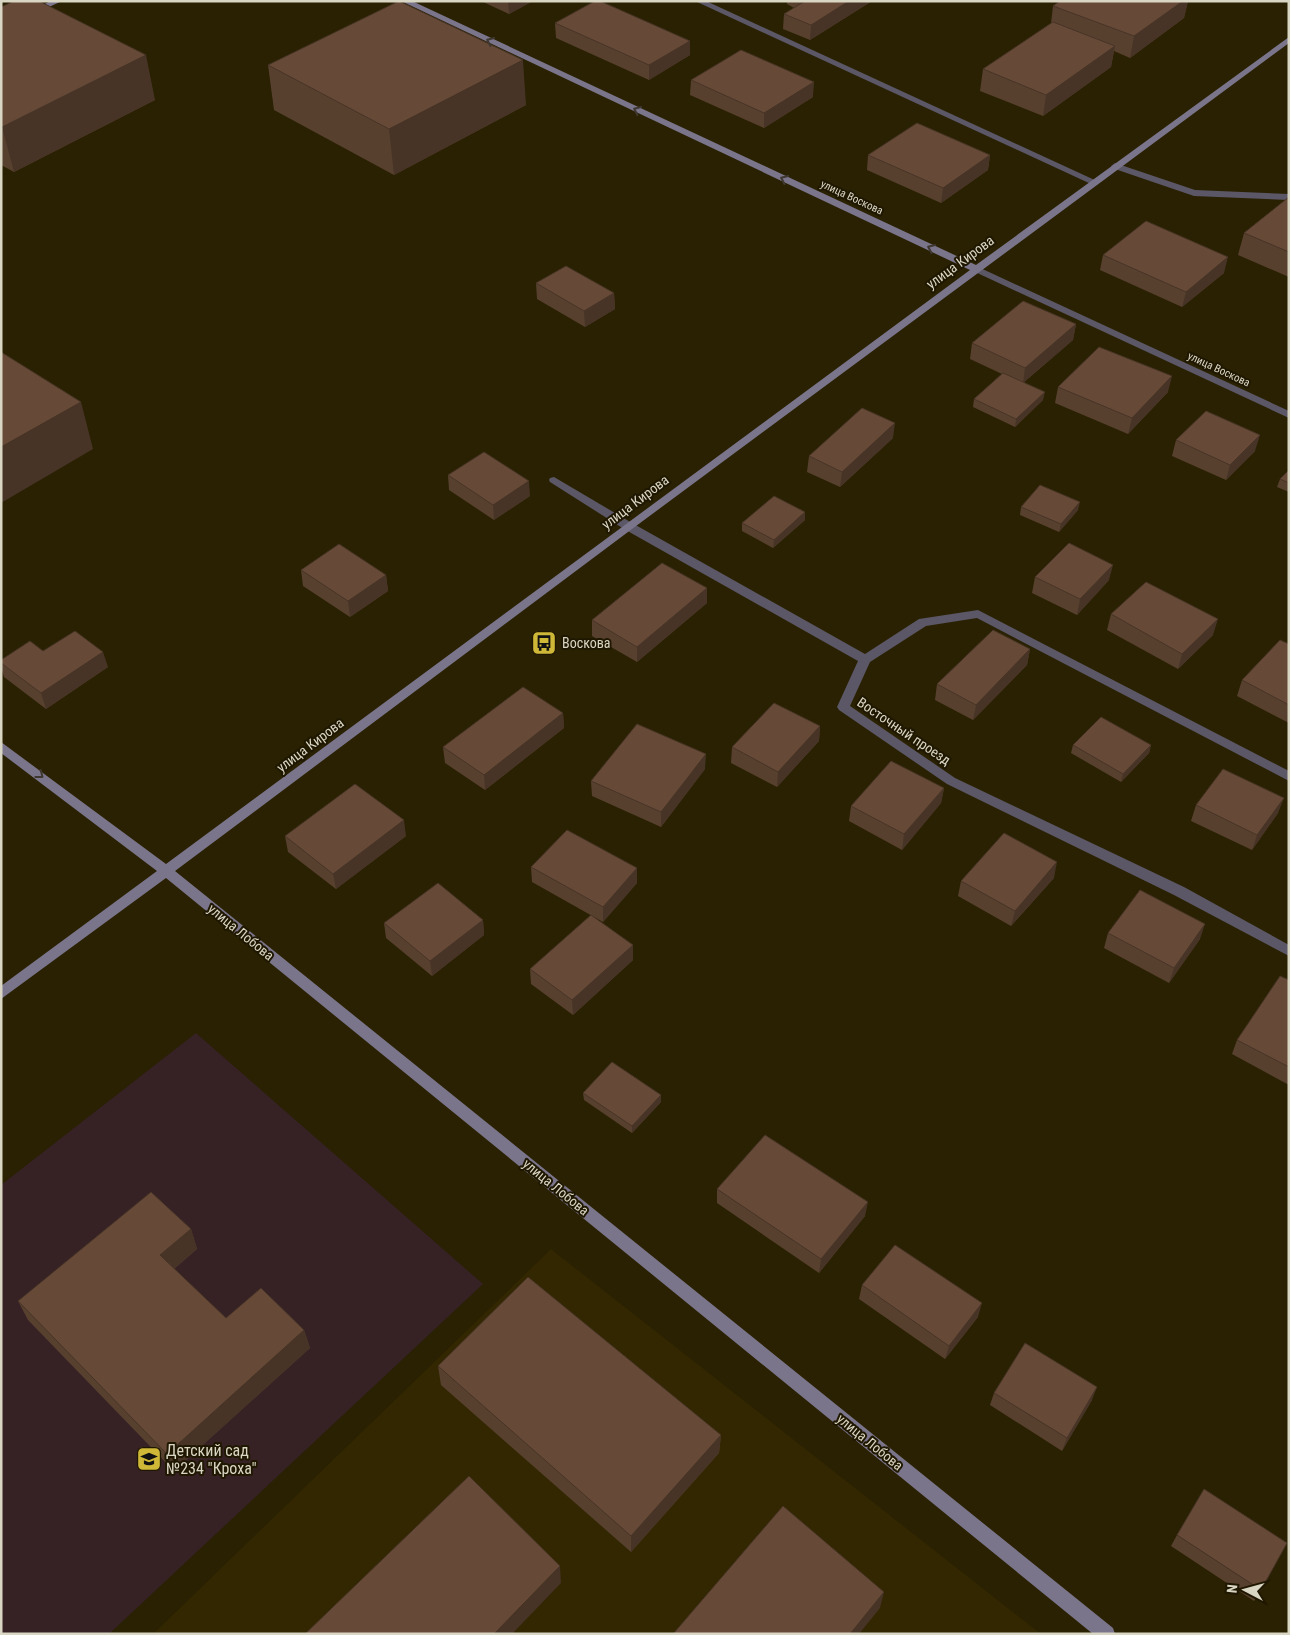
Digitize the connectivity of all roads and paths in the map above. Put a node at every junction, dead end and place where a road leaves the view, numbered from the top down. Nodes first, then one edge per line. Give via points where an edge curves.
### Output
1 (58, 1) edge
2 (405, 1) edge
3 (699, 1) edge
4 (1, 27) edge
5 (1289, 39) edge
6 (1115, 166) junction
7 (1094, 182) junction
8 (1289, 197) edge
9 (976, 269) junction
10 (1289, 415) edge
11 (554, 480) dead end
12 (628, 526) junction
13 (865, 660) junction
14 (1, 746) edge
15 (1289, 777) edge
16 (167, 872) junction
17 (1289, 951) edge
18 (1, 994) edge
19 (1107, 1634) edge

1 - 4 street
9 -> 2 street, улица Воскова
3 - 7 street
5 - 6 street, улица Кирова
6 - 7 street, улица Кирова
6 - 8 street via 1194,193
7 - 9 street, улица Кирова
9 - 10 street, улица Воскова
9 - 12 street, улица Кирова
11 - 12 street
12 - 13 street
12 - 16 street, улица Кирова
13 - 15 street via 923,622 978,614
13 - 17 street, Восточный проезд via 843,707 951,781 1179,891
14 -> 16 street, улица Лобова
16 - 18 street, улица Кирова
16 - 19 street, улица Лобова

